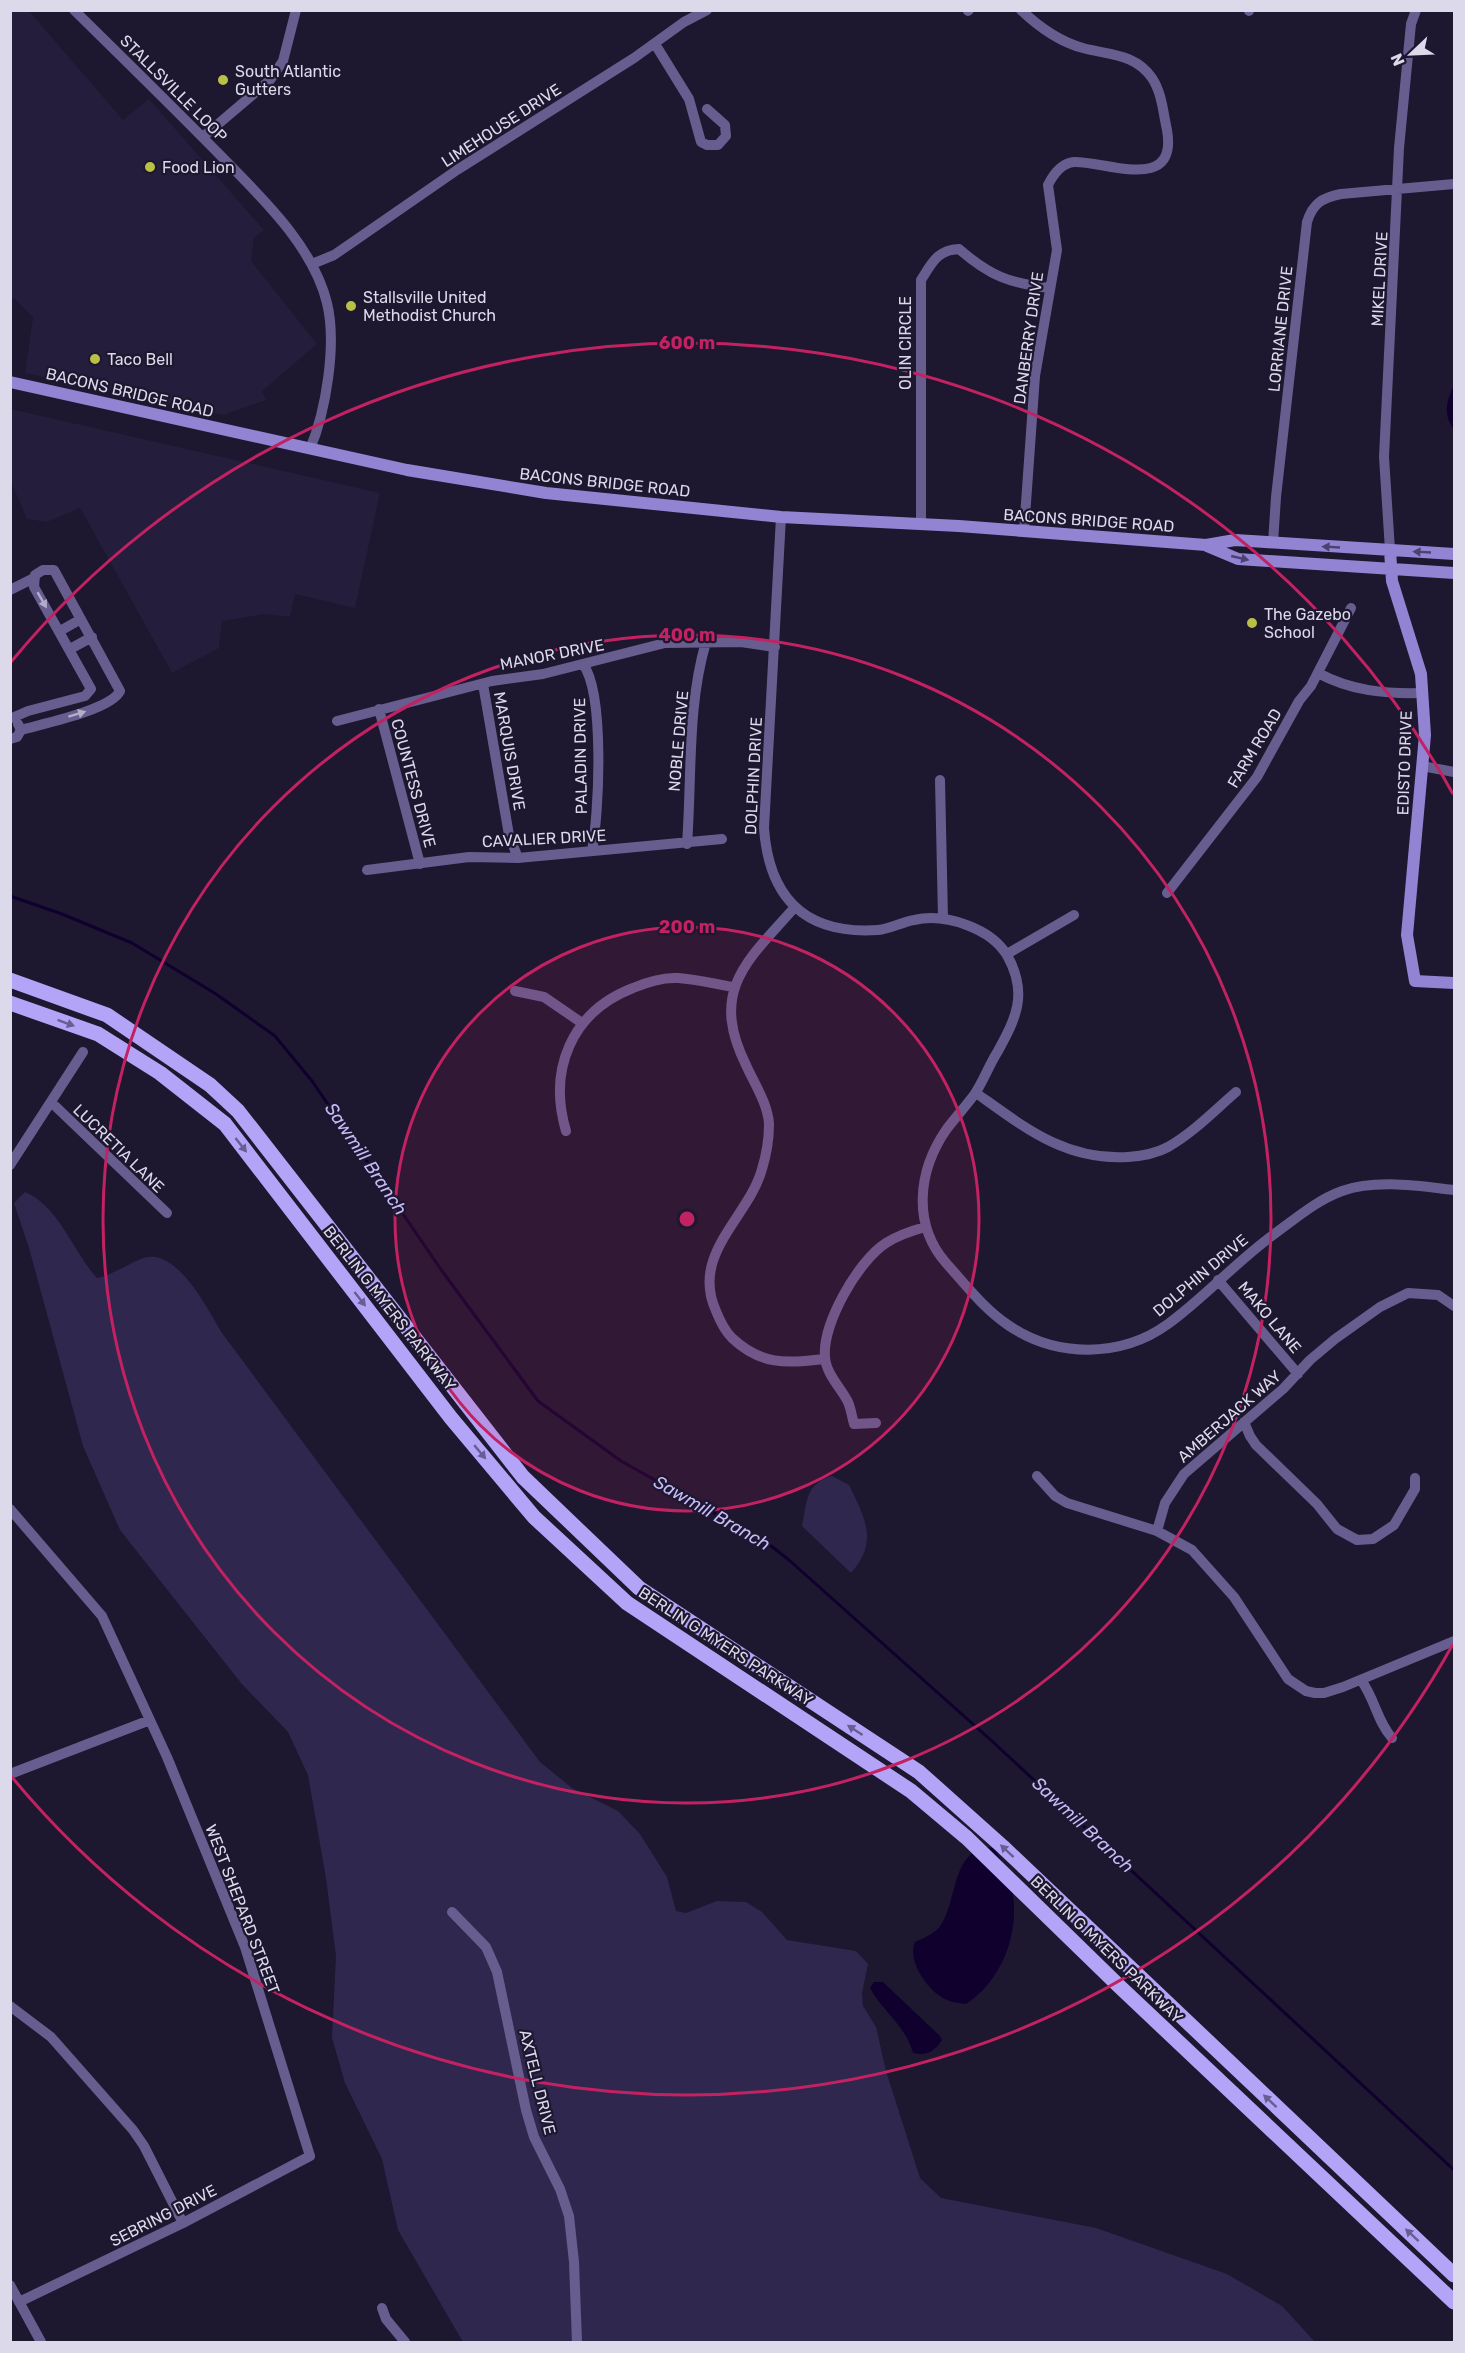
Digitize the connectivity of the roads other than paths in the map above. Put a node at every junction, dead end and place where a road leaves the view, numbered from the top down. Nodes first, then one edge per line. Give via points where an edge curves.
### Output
1 (74, 10) edge
2 (296, 10) edge
3 (707, 10) edge
4 (1021, 10) edge
5 (1416, 10) edge
6 (655, 44) junction
7 (707, 109) dead end
8 (204, 136) junction
9 (1455, 184) edge
10 (1398, 190) junction
11 (312, 264) junction
12 (1049, 288) junction
13 (10, 382) edge
14 (310, 449) junction
15 (781, 518) junction
16 (921, 524) junction
17 (1024, 531) junction
18 (1273, 543) junction
19 (1206, 545) junction
20 (1390, 550) junction
21 (1455, 554) edge
22 (1390, 570) junction
23 (1455, 573) edge
24 (32, 579) junction
25 (10, 590) edge
26 (1351, 608) dead end
27 (81, 619) junction
28 (60, 631) junction
29 (92, 637) junction
30 (706, 642) junction
31 (775, 647) junction
32 (70, 649) junction
33 (583, 664) junction
34 (1318, 673) junction
35 (483, 684) junction
36 (1422, 693) junction
37 (380, 710) junction
38 (11, 718) edge
39 (337, 721) dead end
40 (21, 730) junction
41 (10, 739) edge
42 (1422, 766) junction
43 (1455, 772) edge
44 (940, 780) dead end
45 (722, 839) dead end
46 (687, 843) junction
47 (592, 851) junction
48 (518, 858) junction
49 (420, 864) junction
50 (367, 870) dead end
51 (1167, 893) dead end
52 (795, 907) junction
53 (1074, 915) dead end
54 (943, 918) junction
55 (1007, 954) junction
56 (10, 980) edge
57 (1455, 983) edge
58 (732, 987) junction
59 (515, 991) dead end
60 (10, 1003) edge
61 (582, 1023) junction
62 (83, 1052) dead end
63 (1236, 1092) dead end
64 (976, 1093) junction
65 (52, 1103) junction
66 (238, 1111) junction
67 (225, 1124) junction
68 (566, 1131) dead end
69 (10, 1165) edge
70 (1455, 1190) edge
71 (167, 1213) dead end
72 (925, 1227) junction
73 (1218, 1280) junction
74 (1455, 1306) edge
75 (825, 1359) junction
76 (1298, 1374) junction
77 (1244, 1422) junction
78 (876, 1423) dead end
79 (1037, 1476) dead end
80 (1415, 1478) dead end
81 (10, 1509) edge
82 (1156, 1531) junction
83 (1455, 1641) edge
84 (1361, 1680) junction
85 (150, 1720) junction
86 (1392, 1738) dead end
87 (10, 1774) edge
88 (452, 1912) dead end
89 (1134, 1971) junction
90 (1119, 1986) junction
91 (10, 2006) edge
92 (307, 2148) joint
93 (183, 2223) junction
94 (1455, 2275) edge
95 (10, 2285) edge
96 (19, 2302) junction
97 (1455, 2302) edge
98 (382, 2308) dead end
99 (41, 2343) edge
100 (405, 2343) edge
101 (577, 2343) edge

1 - 8 street, STALLSVILLE LOOP
2 - 8 street via 283,61 270,80
3 - 6 street, LIMEHOUSE DRIVE
4 - 12 street, DANBERRY DRIVE via 1060,39 1083,48 1125,55 1151,76 1161,97 1169,144 1156,165 1140,172 1073,162 1062,168 1048,185 1057,250
5 - 10 street, MIKEL DRIVE via 1411,24
6 - 7 street via 689,99 701,142 718,145 726,136 725,125
6 - 11 street, LIMEHOUSE DRIVE via 457,170 329,258
8 - 11 street, STALLSVILLE LOOP
9 - 10 street, LORRIANE DRIVE
10 - 18 street, LORRIANE DRIVE via 1328,197 1317,202 1310,214
10 - 20 street, MIKEL DRIVE via 1384,457
11 - 14 street, STALLSVILLE LOOP via 327,303 331,358
12 - 16 street, OLIN CIRCLE via 1013,283 989,273 959,249 940,254 921,280
12 - 17 street, DANBERRY DRIVE via 1033,396
13 - 14 main road, BACONS BRIDGE ROAD
14 - 15 main road, BACONS BRIDGE ROAD via 416,472 546,493
15 - 16 main road, BACONS BRIDGE ROAD
15 - 31 street, DOLPHIN DRIVE
16 - 17 main road, BACONS BRIDGE ROAD
17 - 19 main road, BACONS BRIDGE ROAD
18 - 19 main road, BACONS BRIDGE ROAD via 1235,540
20 -> 18 main road, BACONS BRIDGE ROAD
19 -> 22 main road, BACONS BRIDGE ROAD via 1238,559
21 -> 20 main road, BACONS BRIDGE ROAD
20 - 22 main road, EDISTO DRIVE
22 - 23 main road, BACONS BRIDGE ROAD
22 - 36 main road, EDISTO DRIVE via 1421,674
24 - 25 street
24 - 27 street via 43,570 54,570
24 -> 28 street
26 - 34 street, FARM ROAD
27 - 28 street
27 - 29 street
28 - 32 street
29 - 32 street
40 -> 29 street via 85,711 118,695 119,687
30 - 31 street, MANOR DRIVE
30 - 33 street, MANOR DRIVE via 664,643
30 - 46 street, NOBLE DRIVE via 694,711
31 - 52 street, DOLPHIN DRIVE via 764,828 766,856 776,884
32 - 38 street via 90,685 89,693
33 - 35 street, MANOR DRIVE
33 - 47 street, PALADIN DRIVE via 591,676 597,710 596,828
34 - 36 street via 1381,694
34 - 51 street, FARM ROAD via 1257,777
35 - 37 street, MANOR DRIVE
35 - 48 street, MARQUIS DRIVE via 509,836
36 - 42 main road, EDISTO DRIVE
37 - 39 street, MANOR DRIVE
37 - 49 street, COUNTESS DRIVE
38 - 40 street
40 - 41 street
42 - 43 street
42 - 57 main road, EDISTO DRIVE via 1407,935 1414,981
44 - 54 street
45 - 46 street, CAVALIER DRIVE
46 - 47 street, CAVALIER DRIVE
47 - 48 street, CAVALIER DRIVE
48 - 49 street, CAVALIER DRIVE via 469,857
49 - 50 street, CAVALIER DRIVE
52 - 54 street, DOLPHIN DRIVE via 821,924 852,930
52 - 58 street via 746,963
53 - 55 street
54 - 55 street, DOLPHIN DRIVE via 967,925
55 - 64 street, DOLPHIN DRIVE via 1017,979 1014,1024
56 - 66 main road, BERLIN G MYERS PARKWAY via 107,1015 210,1084
58 - 61 street via 677,978 652,981 624,991
58 - 75 street via 730,1018 734,1042 764,1101 769,1123 762,1171 718,1247 710,1271 712,1302 725,1331 745,1350 767,1361
59 - 61 street via 544,997
60 -> 67 main road, BERLIN G MYERS PARKWAY via 98,1034 160,1073
61 - 68 street via 572,1038 560,1083 559,1107
62 - 65 street
63 - 64 street via 1170,1146 1150,1155 1113,1158 1081,1154 1057,1145
64 - 72 street, DOLPHIN DRIVE via 933,1153 924,1180
65 - 69 street
65 - 71 street, LUCRETIA LANE
66 - 67 main road
89 -> 66 main road, BERLIN G MYERS PARKWAY via 919,1772 639,1588 523,1477
67 -> 90 main road, BERLIN G MYERS PARKWAY via 451,1418 534,1517 627,1603 911,1791 967,1838
70 - 73 street, DOLPHIN DRIVE via 1376,1185 1341,1192 1300,1214
72 - 73 street, DOLPHIN DRIVE via 936,1252 993,1313 1013,1328 1060,1347 1102,1350 1147,1336 1172,1321
72 - 75 street via 885,1243 866,1261 834,1313
73 - 76 street, MAKO LANE
74 - 76 street, AMBERJACK WAY via 1438,1295 1408,1293 1335,1339
75 - 78 street via 848,1403 854,1424
76 - 77 street, AMBERJACK WAY
77 - 80 street via 1257,1445 1350,1539 1365,1541 1389,1531 1415,1489
77 - 82 street, AMBERJACK WAY via 1172,1488
79 - 82 street via 1067,1503
81 - 85 street, WEST SHEPARD STREET via 102,1616
82 - 84 street via 1192,1550 1214,1571 1296,1686 1324,1693
83 - 84 street
84 - 86 street via 1381,1726
85 - 87 street
85 - 92 street, WEST SHEPARD STREET via 245,1947
88 - 101 street, AXTELL DRIVE via 486,1947 496,1972 529,2119 569,2216
89 - 90 main road
94 -> 89 main road, BERLIN G MYERS PARKWAY
90 - 97 main road, BERLIN G MYERS PARKWAY
91 - 93 street via 51,2037 133,2130
92 - 93 street, SEBRING DRIVE via 310,2156
93 - 96 street, SEBRING DRIVE
95 - 96 street
96 - 99 street
98 - 100 street

